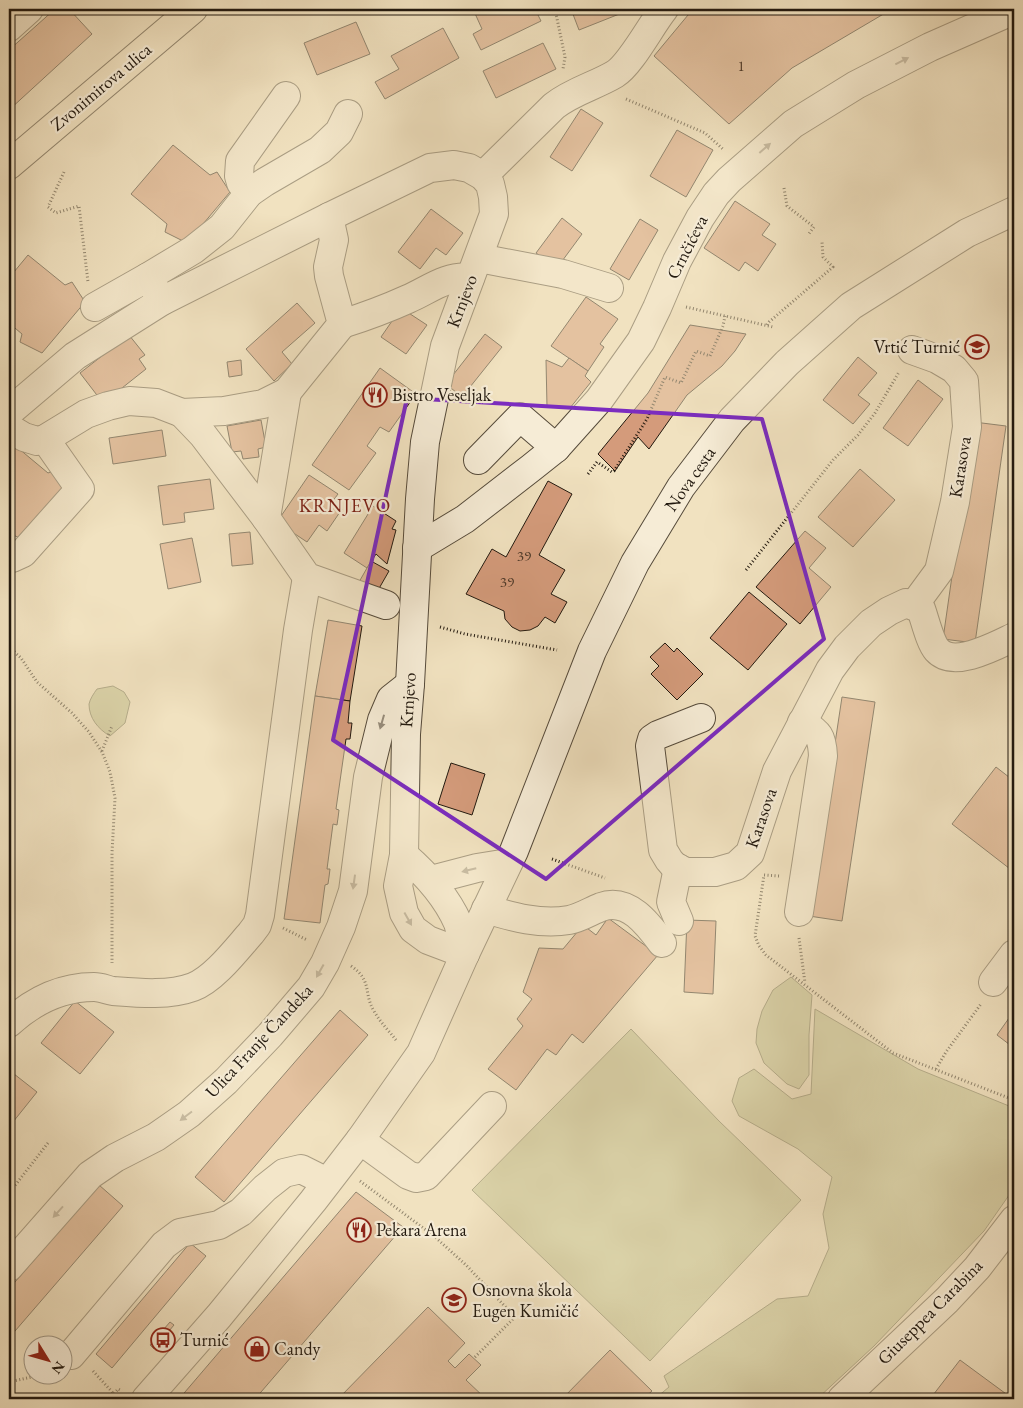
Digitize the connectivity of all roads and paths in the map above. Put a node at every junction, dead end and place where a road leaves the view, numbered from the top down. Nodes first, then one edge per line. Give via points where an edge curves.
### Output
1 (29, 9) edge
2 (193, 9) edge
3 (555, 9) edge
4 (664, 9) edge
5 (1014, 10) edge
6 (9, 27) edge
7 (563, 72) dead end
8 (594, 84) junction
9 (286, 96) dead end
10 (348, 114) dead end
11 (726, 152) dead end
12 (9, 166) edge
13 (64, 172) dead end
14 (483, 176) junction
15 (784, 188) dead end
16 (249, 193) junction
17 (1014, 211) edge
18 (328, 217) junction
19 (808, 235) dead end
20 (822, 242) dead end
21 (474, 268) junction
22 (148, 277) junction
23 (609, 288) dead end
24 (92, 297) joint
25 (162, 301) junction
26 (685, 307) dead end
27 (725, 316) junction
28 (342, 324) junction
29 (767, 326) junction
30 (773, 327) dead end
31 (912, 350) joint
32 (288, 392) junction
33 (9, 412) edge
34 (182, 413) junction
35 (9, 428) edge
36 (45, 439) junction
37 (556, 448) junction
38 (478, 460) dead end
39 (588, 474) dead end
40 (266, 518) junction
41 (417, 548) junction
42 (9, 556) edge
43 (746, 570) dead end
44 (307, 578) junction
45 (386, 605) dead end
46 (914, 605) junction
47 (432, 625) dead end
48 (1014, 637) edge
49 (9, 647) edge
50 (557, 650) dead end
51 (410, 684) junction
52 (701, 718) dead end
53 (802, 722) junction
54 (112, 726) dead end
55 (102, 752) junction
56 (404, 855) junction
57 (552, 859) dead end
58 (508, 863) junction
59 (678, 868) junction
60 (431, 880) junction
61 (613, 881) dead end
62 (486, 909) junction
63 (799, 912) joint
64 (678, 921) dead end
65 (276, 925) dead end
66 (308, 941) dead end
67 (662, 943) dead end
68 (464, 954) junction
69 (1014, 954) edge
70 (360, 972) dead end
71 (992, 982) joint
72 (805, 983) dead end
73 (111, 991) junction
74 (818, 994) dead end
75 (9, 1023) edge
76 (396, 1040) dead end
77 (936, 1070) junction
78 (1014, 1100) edge
79 (492, 1106) dead end
80 (360, 1140) junction
81 (48, 1143) dead end
82 (360, 1181) dead end
83 (327, 1182) junction
84 (13, 1188) dead end
85 (1014, 1220) edge
86 (9, 1267) edge
87 (474, 1358) dead end
88 (80, 1362) joint
89 (22, 1379) edge
90 (9, 1382) edge
91 (135, 1396) edge
92 (842, 1399) edge

1 - 6 street
2 - 12 main road, Zvonimirova ulica
3 - 7 path via 565,57
4 - 8 street via 627,63 617,73
37 -> 5 street, Crnčićeva via 599,400 641,341 696,226 729,180 793,124 856,85 930,47
8 - 11 path via 705,133
8 - 14 street via 554,106
9 - 16 street via 240,161 239,176
10 - 16 street via 339,132 320,150
13 - 24 path via 48,206 56,213 79,206
14 - 18 street via 469,168 454,165 430,168
14 - 21 street, Krnjevo via 490,184 494,214
15 - 19 path via 787,206 814,227
16 - 22 street via 222,227 193,250
17 - 58 street, Nova cesta via 967,233 852,306 787,363 732,420 681,487 635,563 592,651
18 - 25 street
18 - 28 street via 334,240 329,276
20 - 29 path via 823,257 833,267
21 - 23 street, Krnjevo via 563,274
21 - 28 street via 410,298
21 - 41 street, Krnjevo via 445,346 434,396 422,462
22 - 24 street
22 - 25 street
25 - 33 street via 75,356
26 - 27 path
27 - 29 path
27 - 39 path via 710,356 696,351 681,383 665,376 647,419 614,471 597,462
28 - 32 street
29 - 30 path
31 - 43 path via 875,413 833,460
31 - 46 street, Karasova via 954,369 964,381 967,426 945,552 939,571
32 - 34 street via 262,404 224,412
32 - 40 street
34 - 36 street via 156,403 129,401 86,414
34 - 40 street via 203,435
35 - 36 street via 37,441
36 - 42 street via 80,489 23,554
37 - 38 street via 520,417
37 - 41 street, Crnčićeva via 465,519
40 - 44 street
41 - 51 street, Krnjevo
44 - 45 street
44 - 73 street via 257,925 207,979 193,987 169,992
46 - 48 street via 921,610 938,651 946,655 977,654
46 - 53 street, Karasova via 906,603 889,611 871,623 847,647 830,670
47 - 50 path
49 - 55 path via 26,664 37,682 89,732
51 - 56 street, Krnjevo
51 -> 86 street, Ulica Franje Čandeka via 391,699 382,720 368,777 353,891 341,927 311,987 226,1081 189,1114 90,1175
52 - 59 street via 658,735 650,746 663,850
53 - 59 street, Karasova via 777,771 750,853 736,866 715,872 686,872
53 - 63 street via 820,736 823,756
54 - 55 path
55 - 73 path via 115,798
56 - 60 street
56 -> 68 street, Krnjevo via 398,886 404,913 413,929 428,940
57 - 61 path
58 -> 60 street
58 - 62 street
59 - 64 street via 671,902
60 - 68 street via 458,923
62 - 67 street via 521,919 570,920 614,903 646,921
62 - 68 street
63 - 72 path via 799,943
65 - 66 path
68 - 80 street via 421,1053
69 - 71 street
70 - 76 path via 373,1010
71 - 77 path via 988,995
73 - 75 street via 95,987 58,992 24,1009
74 - 77 path via 893,1053
77 - 78 path
79 - 80 street via 426,1176 416,1178 408,1175
80 - 83 street
81 - 84 path
82 - 87 path via 441,1242 514,1317
83 - 88 street via 301,1169 284,1173 241,1212 219,1225 180,1233 164,1244
83 - 91 street via 219,1316
85 - 92 street, Giuseppea Carabina via 947,1300
88 - 91 path via 114,1394 118,1389
89 - 90 path

